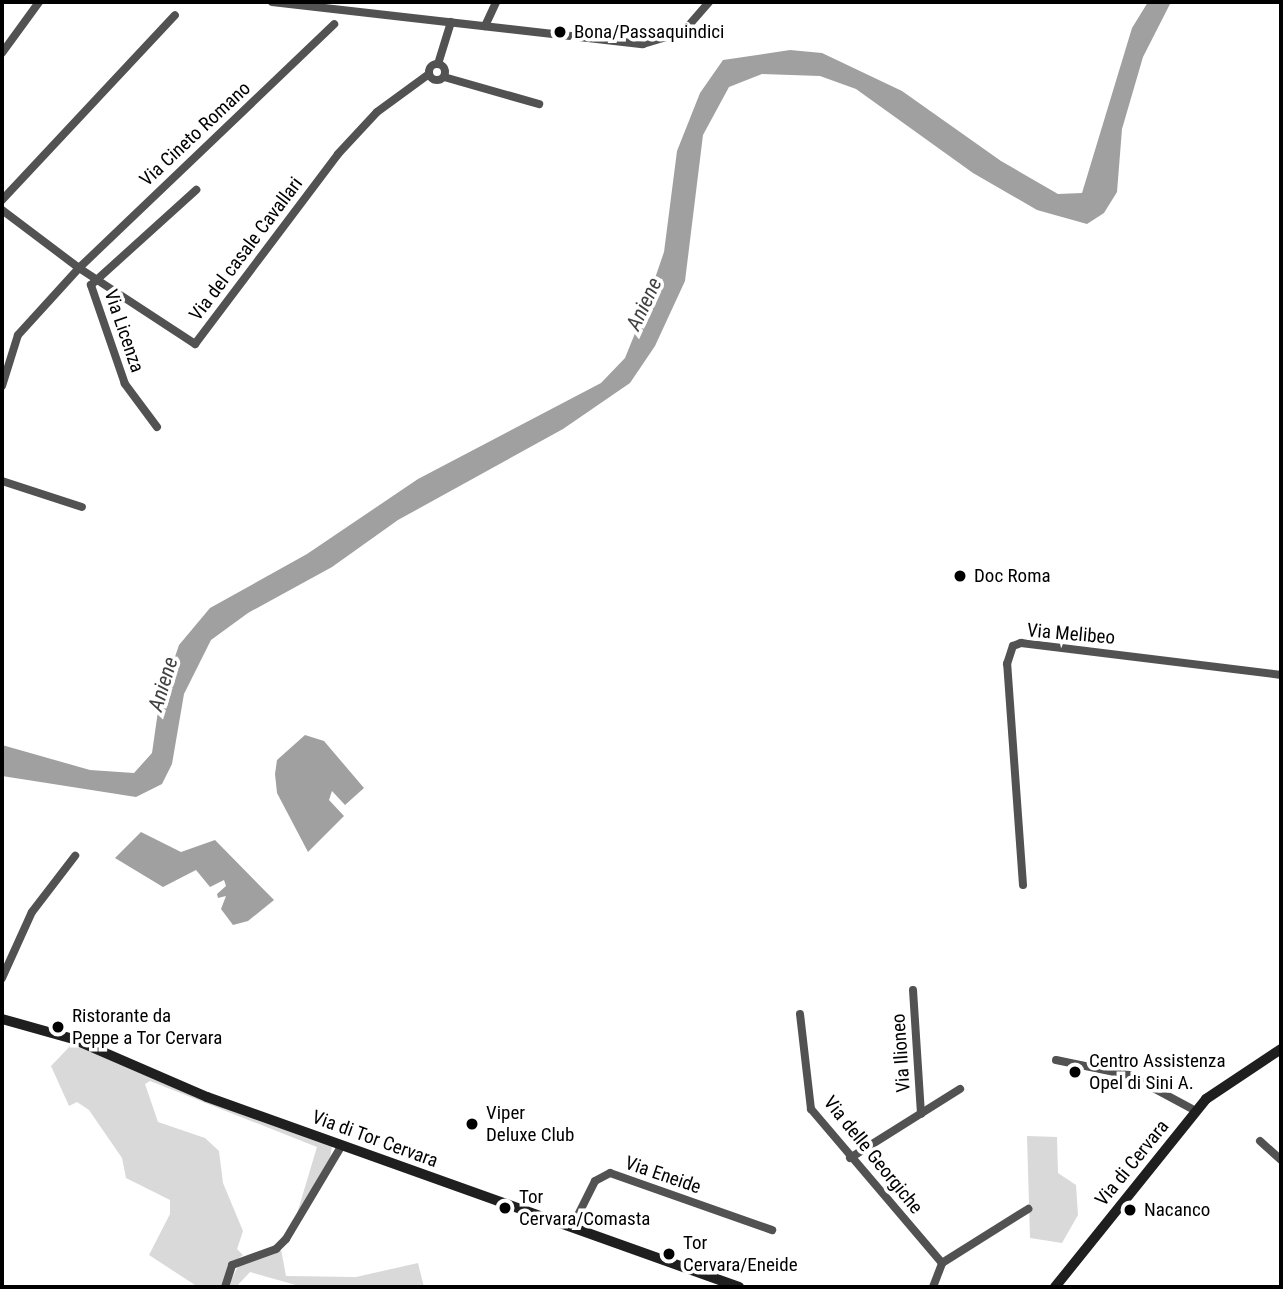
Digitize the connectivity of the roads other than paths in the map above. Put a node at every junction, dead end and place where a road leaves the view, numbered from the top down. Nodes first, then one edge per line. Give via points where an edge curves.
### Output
1 (39, 2) edge
2 (272, 2) edge
3 (354, 2) edge
4 (496, 2) edge
5 (709, 2) edge
6 (348, 10) junction
7 (175, 15) dead end
8 (451, 22) junction
9 (334, 24) dead end
10 (485, 26) junction
11 (2, 53) edge
12 (438, 64) junction
13 (429, 75) junction
14 (444, 78) junction
15 (539, 104) dead end
16 (196, 190) dead end
17 (2, 200) edge
18 (2, 210) edge
19 (79, 268) junction
20 (95, 278) junction
21 (2, 386) edge
22 (157, 427) dead end
23 (2, 481) edge
24 (82, 506) dead end
25 (1281, 675) edge
26 (75, 856) dead end
27 (1023, 885) dead end
28 (2, 978) edge
29 (913, 990) dead end
30 (800, 1014) dead end
31 (2, 1019) edge
32 (1281, 1049) edge
33 (1056, 1060) dead end
34 (960, 1089) dead end
35 (1196, 1111) junction
36 (922, 1114) junction
37 (1260, 1141) dead end
38 (342, 1145) junction
39 (850, 1158) junction
40 (1281, 1160) edge
41 (1028, 1209) dead end
42 (572, 1227) junction
43 (772, 1230) dead end
44 (942, 1263) junction
45 (225, 1287) edge
46 (739, 1287) edge
47 (933, 1287) edge
48 (1055, 1287) edge

1 - 11 street
2 - 6 street
3 - 6 street
4 - 10 street
5 - 10 street via 683,32 653,44
6 - 8 street
7 - 17 street
8 - 10 street
8 - 12 street
9 - 19 street, Via Cineto Romano
12 - 13 street via 431,67
12 - 14 street via 445,70
13 - 14 street via 434,80
13 - 20 street, Via del casale Cavallari via 377,111 338,154 195,344
14 - 15 street
16 - 20 street
18 - 19 street, Via del casale Cavallari
19 - 20 street, Via del casale Cavallari
19 - 21 street, Via Cineto Romano via 18,335
20 - 22 street, Via Licenza via 92,291 125,384
23 - 24 street
25 - 27 street, Via Melibeo via 1013,646 1007,664
26 - 28 street via 32,912
29 - 36 street, Via Ilioneo
30 - 39 street, Via delle Georgiche via 811,1109
31 - 38 street, Via di Tor Cervara via 73,1040 206,1097
32 - 35 street, Via di Cervara via 1218,1089
33 - 35 street via 1129,1075
34 - 36 street
35 - 48 street, Via di Cervara
36 - 39 street
37 - 40 street
38 - 42 street, Via di Tor Cervara
38 - 45 street via 286,1239 272,1251 232,1265
39 - 44 street, Via delle Georgiche
41 - 44 street
42 - 43 street, Via Eneide via 595,1181 610,1173
42 - 46 street, Via di Tor Cervara
44 - 47 street

